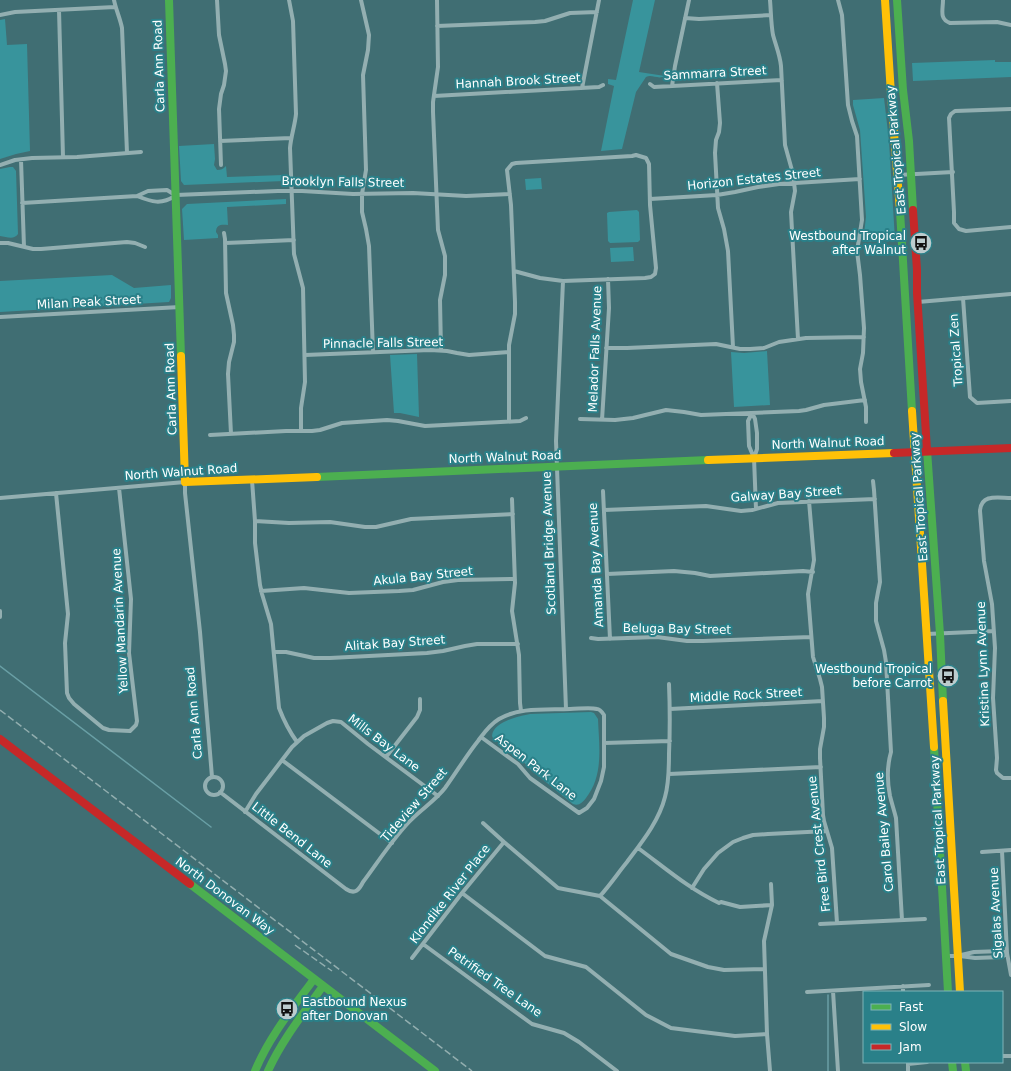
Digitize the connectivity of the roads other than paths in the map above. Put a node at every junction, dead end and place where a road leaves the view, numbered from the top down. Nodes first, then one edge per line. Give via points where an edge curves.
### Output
1 (114, 0) edge
2 (169, 0) edge
3 (217, 0) edge
4 (289, 0) edge
5 (361, 0) edge
6 (437, 0) edge
7 (599, 0) edge
8 (689, 0) edge
9 (770, 0) edge
10 (838, 0) edge
11 (885, 0) edge
12 (897, 0) edge
13 (942, 0) edge
14 (115, 7) junction
15 (59, 10) junction
16 (597, 12) junction
17 (0, 15) edge
18 (771, 15) junction
19 (685, 18) junction
20 (1011, 25) edge
21 (437, 26) junction
22 (782, 80) junction
23 (717, 83) junction
24 (650, 84) dead end
25 (603, 85) dead end
26 (672, 86) junction
27 (582, 88) junction
28 (434, 96) junction
29 (1011, 109) edge
30 (291, 138) junction
31 (220, 141) junction
32 (142, 152) dead end
33 (127, 153) junction
34 (63, 157) junction
35 (20, 160) junction
36 (0, 165) edge
37 (221, 165) dead end
38 (953, 172) junction
39 (911, 174) junction
40 (898, 175) junction
41 (860, 179) junction
42 (794, 183) junction
43 (292, 191) junction
44 (362, 194) junction
45 (436, 194) junction
46 (510, 194) junction
47 (175, 195) junction
48 (717, 195) junction
49 (137, 196) junction
50 (650, 198) junction
51 (22, 203) junction
52 (1011, 227) edge
53 (224, 233) dead end
54 (294, 240) junction
55 (0, 243) edge
56 (225, 243) junction
57 (145, 246) dead end
58 (24, 247) junction
59 (514, 271) junction
60 (608, 279) junction
61 (563, 281) junction
62 (1011, 294) edge
63 (963, 298) junction
64 (918, 302) junction
65 (180, 307) junction
66 (0, 318) edge
67 (864, 337) junction
68 (798, 339) junction
69 (733, 347) junction
70 (606, 348) junction
71 (441, 351) junction
72 (373, 352) junction
73 (509, 352) junction
74 (305, 355) junction
75 (865, 400) junction
76 (1011, 401) edge
77 (752, 413) junction
78 (526, 418) dead end
79 (580, 419) dead end
80 (602, 420) junction
81 (509, 422) junction
82 (866, 422) dead end
83 (301, 431) junction
84 (231, 434) junction
85 (210, 435) dead end
86 (1011, 448) edge
87 (927, 451) junction
88 (914, 452) junction
89 (754, 458) junction
90 (556, 467) junction
91 (252, 480) junction
92 (185, 482) junction
93 (873, 482) dead end
94 (119, 488) junction
95 (603, 491) dead end
96 (56, 493) junction
97 (0, 498) edge
98 (1011, 498) edge
99 (512, 499) dead end
100 (875, 499) junction
101 (810, 501) junction
102 (756, 509) junction
103 (604, 510) junction
104 (513, 514) junction
105 (255, 521) junction
106 (813, 572) junction
107 (607, 574) junction
108 (515, 579) junction
109 (261, 591) junction
110 (0, 611) edge
111 (0, 617) edge
112 (994, 631) junction
113 (927, 634) junction
114 (940, 634) junction
115 (811, 637) junction
116 (591, 638) dead end
117 (610, 638) junction
118 (518, 644) junction
119 (274, 652) junction
120 (669, 684) dead end
121 (420, 699) dead end
122 (823, 701) junction
123 (566, 709) junction
124 (670, 709) junction
125 (522, 712) junction
126 (481, 737) junction
127 (0, 739) edge
128 (670, 740) junction
129 (298, 742) junction
130 (604, 743) junction
131 (386, 757) junction
132 (282, 760) junction
133 (821, 767) junction
134 (668, 774) junction
135 (212, 777) junction
136 (1011, 778) edge
137 (220, 792) junction
138 (438, 796) junction
139 (246, 812) junction
140 (483, 823) dead end
141 (827, 831) junction
142 (504, 842) junction
143 (392, 843) junction
144 (638, 848) junction
145 (1011, 850) edge
146 (1002, 851) junction
147 (982, 852) dead end
148 (771, 884) dead end
149 (692, 888) junction
150 (353, 892) joint
151 (462, 893) junction
152 (600, 896) junction
153 (772, 905) junction
154 (1006, 918) junction
155 (1011, 918) edge
156 (926, 919) dead end
157 (902, 920) junction
158 (820, 924) dead end
159 (837, 924) junction
160 (424, 944) junction
161 (1007, 954) junction
162 (945, 956) junction
163 (958, 956) junction
164 (412, 958) dead end
165 (764, 969) junction
166 (1011, 975) edge
167 (314, 979) junction
168 (929, 985) dead end
169 (323, 986) junction
170 (903, 986) junction
171 (833, 991) junction
172 (904, 991) edge
173 (948, 991) edge
174 (960, 991) edge
175 (807, 992) dead end
176 (767, 1034) junction
177 (908, 1063) edge
178 (254, 1071) edge
179 (268, 1071) edge
180 (436, 1071) edge
181 (616, 1071) edge
182 (770, 1071) edge
183 (838, 1071) edge
184 (908, 1071) edge

1 - 14 street
2 - 47 street, Carla Ann Road
3 - 31 street via 219,35 226,64 221,94
4 - 30 street via 293,21 296,114
5 - 44 street via 369,35 363,75 366,170
6 - 21 street
7 - 16 street
8 - 19 street
9 - 18 street
10 - 41 street via 842,15 848,105 857,136
11 - 40 street, East Tropical Parkway
12 - 39 street, East Tropical Parkway
13 - 20 street via 942,16 946,22 997,22
14 - 15 street
14 - 33 street via 122,28
15 - 17 street
15 - 34 street
16 - 21 street via 570,13 535,22
16 - 27 street
18 - 19 street via 699,20
18 - 22 street via 780,55
19 - 26 street
21 - 28 street via 438,67
22 - 23 street, Sammarra Street
22 - 42 street via 786,145
23 - 26 street, Sammarra Street
23 - 48 street via 720,123 715,153
24 - 26 street, Sammarra Street via 654,87
25 - 27 street, Hannah Brook Street
27 - 28 street, Hannah Brook Street
28 - 45 street
29 - 38 street via 956,111 951,114 949,118
30 - 31 street
30 - 43 street
31 - 37 street
32 - 33 street
33 - 34 street
34 - 35 street
35 - 36 street
35 - 51 street
38 - 39 street
38 - 52 street via 954,223 959,229 966,231
39 - 40 street
39 - 64 street, East Tropical Parkway
40 - 88 street, East Tropical Parkway
41 - 42 street, Horizon Estates Street
41 - 67 street via 862,220 857,251
42 - 48 street, Horizon Estates Street
42 - 68 street via 791,212
43 - 44 street, Brooklyn Falls Street
43 - 47 street, Brooklyn Falls Street
43 - 54 street
44 - 45 street, Brooklyn Falls Street
44 - 72 street via 362,212 369,246
45 - 46 street, Brooklyn Falls Street
45 - 71 street via 438,230 445,256 445,275 440,300
46 - 50 street via 507,170 512,164 636,155 646,158 649,164
46 - 59 street
47 - 49 street via 167,190 148,191
47 - 49 street via 168,200 150,201
47 - 65 street, Carla Ann Road
48 - 50 street, Horizon Estates Street
48 - 69 street via 728,250
49 - 51 street
50 - 60 street via 655,274 645,278
51 - 58 street
53 - 56 street
54 - 56 street
54 - 74 street via 295,258 303,288
55 - 58 street
56 - 84 street via 226,293 234,336 228,374
57 - 58 street via 127,242 41,249
59 - 61 street
59 - 73 street via 515,314
60 - 61 street
60 - 70 street, Melador Falls Avenue
61 - 90 street, Scotland Bridge Avenue
62 - 63 street
63 - 64 street
63 - 76 street, Tropical Zen via 970,397 976,403
64 - 87 street, East Tropical Parkway
65 - 66 street, Milan Peak Street
65 - 92 street, Carla Ann Road
67 - 68 street
67 - 75 street via 860,369
68 - 69 street via 764,348
69 - 70 street via 716,344
70 - 80 street, Melador Falls Avenue
71 - 72 street, Pinnacle Falls Street
71 - 73 street, Pinnacle Falls Street via 469,354
72 - 74 street, Pinnacle Falls Street
73 - 81 street
74 - 83 street via 305,382 300,408
75 - 77 street via 806,410
75 - 82 street
77 - 80 street via 701,415 666,410 633,418
77 - 89 street via 757,434
77 - 89 street via 748,421 749,446
78 - 81 street
79 - 80 street
81 - 83 street via 425,426 387,420 342,423 320,430
83 - 84 street
84 - 85 street
86 - 87 street, North Walnut Road
87 - 88 street, North Walnut Road
87 - 114 street, East Tropical Parkway
88 - 89 street, North Walnut Road
88 - 113 street, East Tropical Parkway
89 - 90 street, North Walnut Road
89 - 102 street
90 - 91 street, North Walnut Road
90 - 123 street, Scotland Bridge Avenue
91 - 92 street, North Walnut Road
91 - 105 street
92 - 94 street, North Walnut Road
92 - 135 street, Carla Ann Road
93 - 100 street, Carol Bailey Avenue
94 - 96 street, North Walnut Road
94 - 96 street, Yellow Mandarin Avenue via 131,599 129,653 137,721 136,726 130,731 103,728 74,704 67,693 65,643 68,614
95 - 103 street, Amanda Bay Avenue
96 - 97 street, North Walnut Road
98 - 112 street, Kristina Lynn Avenue via 988,498 982,502 980,510
99 - 104 street
100 - 101 street, Galway Bay Street
100 - 157 street, Carol Bailey Avenue via 880,582 876,622 886,662 891,752 888,780 896,818
101 - 102 street, Galway Bay Street via 778,503
101 - 106 street, Free Bird Crest Avenue
102 - 103 street, Galway Bay Street via 706,506
103 - 107 street, Amanda Bay Avenue
104 - 105 street via 411,519 376,527 330,522
104 - 108 street
105 - 109 street
106 - 107 street via 710,576 674,571
106 - 115 street, Free Bird Crest Avenue via 808,594
107 - 117 street, Amanda Bay Avenue
108 - 109 street, Akula Bay Street via 458,580 399,591 349,593 304,588
108 - 118 street via 512,611
109 - 119 street via 271,624
110 - 111 street
112 - 114 street
112 - 136 street, Kristina Lynn Avenue via 994,698 998,758 996,770 1003,778
113 - 114 street
113 - 162 street, East Tropical Parkway
114 - 163 street, East Tropical Parkway
115 - 117 street, Beluga Bay Street via 703,642 657,637
115 - 122 street, Free Bird Crest Avenue
116 - 117 street, Beluga Bay Street
118 - 119 street, Alitak Bay Street via 477,644 427,653 330,658
118 - 125 street
119 - 129 street via 279,708 289,731
120 - 124 street
121 - 131 street via 417,717
122 - 124 street, Middle Rock Street
122 - 133 street, Free Bird Crest Avenue
123 - 125 street, Tideview Street
123 - 130 street, Tideview Street via 601,711 604,715
124 - 128 street
125 - 126 street, Tideview Street via 509,714 498,720 489,726
126 - 130 street, Aspen Park Lane via 518,764 530,778 579,813 587,808 598,791 604,767
126 - 138 street, Tideview Street
127 - 167 street, North Donovan Way
128 - 130 street
128 - 134 street
129 - 131 street, Mills Bay Lane via 316,729 337,721
129 - 132 street
131 - 138 street, Mills Bay Lane
132 - 139 street via 256,794
132 - 143 street
133 - 134 street
133 - 141 street, Free Bird Crest Avenue via 823,815
134 - 144 street via 665,798
135 - 137 street, Carla Ann Road via 221,781
135 - 137 street, Carla Ann Road via 206,780 205,789 215,795
137 - 139 street, Little Bend Lane
138 - 143 street, Tideview Street via 408,823
139 - 150 street, Little Bend Lane
140 - 142 street
141 - 149 street via 753,835 733,842 718,853
141 - 159 street, Free Bird Crest Avenue via 832,848
142 - 151 street, Klondike River Place
142 - 152 street via 558,888
143 - 150 street, Tideview Street via 360,889
144 - 149 street
144 - 152 street
145 - 146 street
146 - 147 street
146 - 154 street, Sigalas Avenue
148 - 153 street
149 - 153 street via 719,903 740,907
151 - 160 street, Klondike River Place
151 - 176 street via 545,956 586,967 646,1015 671,1028 735,1036
152 - 165 street via 671,954 724,970
153 - 165 street via 764,940
154 - 155 street
154 - 161 street, Sigalas Avenue
156 - 157 street
157 - 159 street
158 - 159 street
160 - 164 street, Klondike River Place
160 - 181 street, Petrified Tree Lane via 532,1024 564,1033
161 - 163 street via 1002,957
161 - 166 street, Sigalas Avenue
162 - 163 street
162 - 173 street, East Tropical Parkway
163 - 174 street, East Tropical Parkway
165 - 176 street
167 - 169 street, North Donovan Way
167 - 178 street via 275,1032
168 - 170 street
169 - 179 street via 285,1038
169 - 180 street, North Donovan Way
170 - 171 street
170 - 172 street
171 - 175 street
171 - 183 street
176 - 182 street
177 - 184 street

